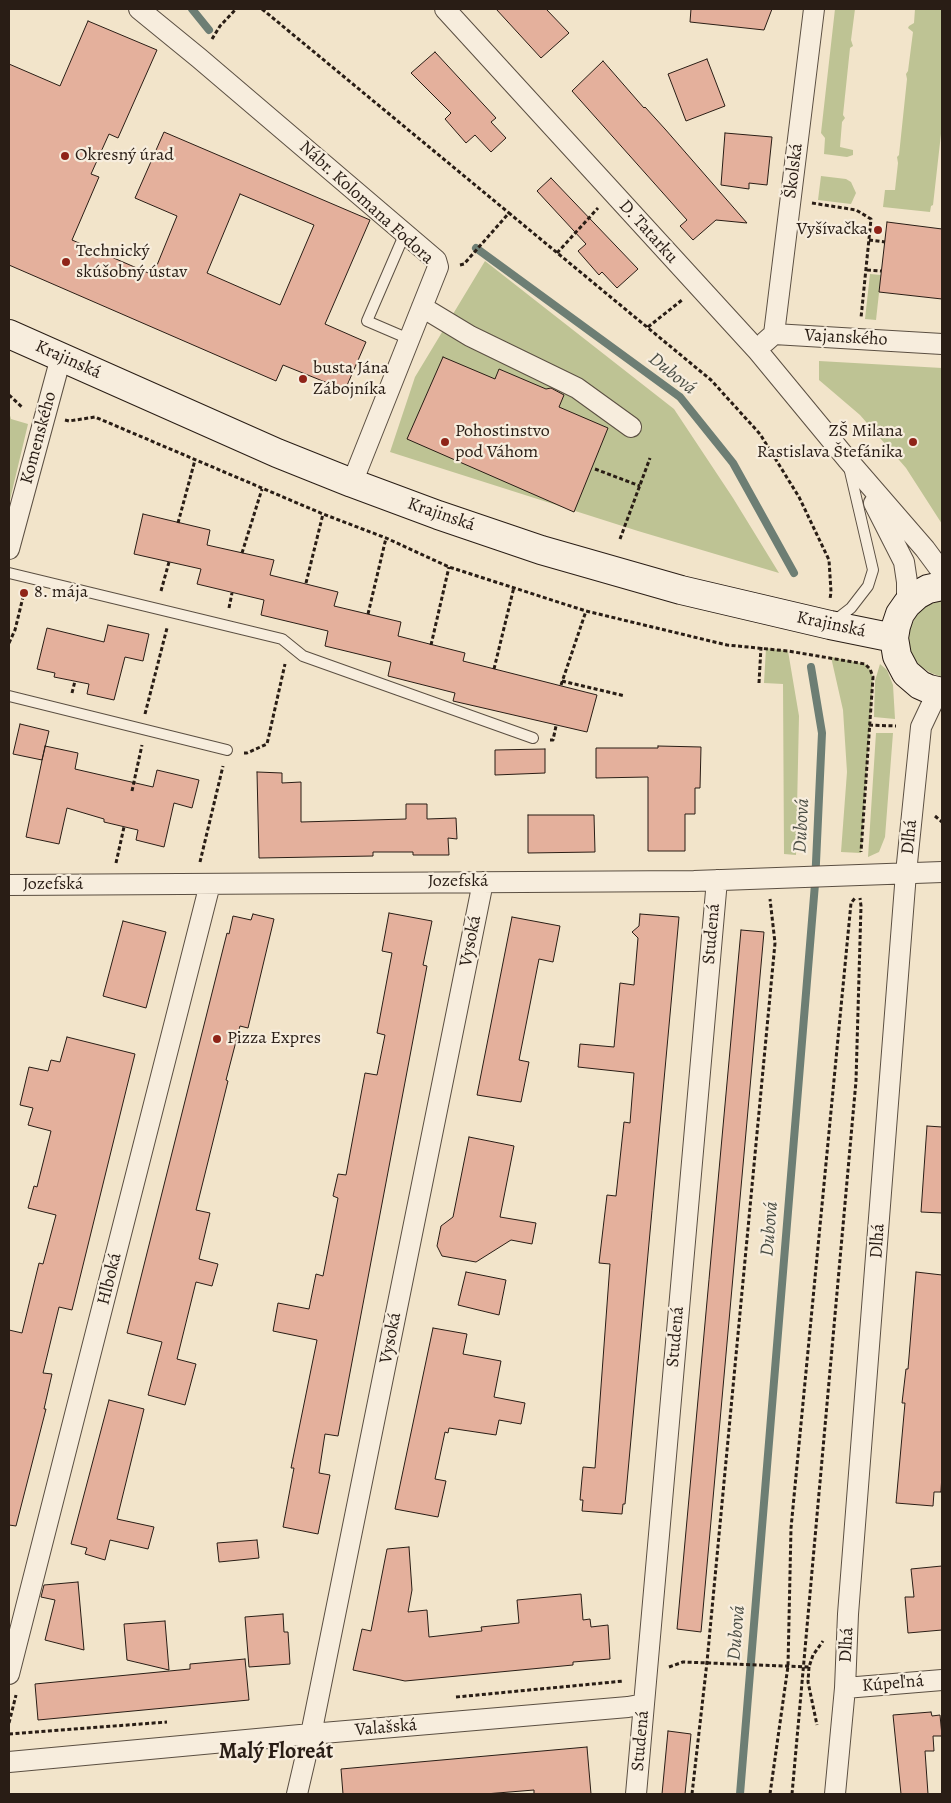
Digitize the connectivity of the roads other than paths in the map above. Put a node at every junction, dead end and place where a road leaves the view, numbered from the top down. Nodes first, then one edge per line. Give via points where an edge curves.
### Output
1 (139, 9) edge
2 (445, 9) edge
3 (814, 9) edge
4 (405, 233) junction
5 (422, 307) junction
6 (9, 334) edge
7 (774, 334) junction
8 (409, 339) junction
9 (942, 344) edge
10 (757, 350) junction
11 (61, 357) junction
12 (631, 427) dead end
13 (847, 459) junction
14 (352, 483) junction
15 (9, 549) edge
16 (942, 572) edge
17 (9, 573) edge
18 (942, 586) edge
19 (907, 604) junction
20 (830, 625) junction
21 (894, 638) junction
22 (940, 692) edge
23 (9, 696) edge
24 (533, 738) dead end
25 (227, 750) road end
26 (942, 872) edge
27 (906, 873) junction
28 (717, 880) junction
29 (483, 882) junction
30 (210, 884) junction
31 (9, 885) edge
32 (9, 1674) edge
33 (942, 1680) edge
34 (844, 1688) junction
35 (644, 1704) junction
36 (311, 1734) junction
37 (9, 1762) edge
38 (297, 1794) edge
39 (636, 1794) edge
40 (835, 1794) edge

1 - 4 street, Nábr. Kolomana Fodora
2 - 10 street, D. Tatarku
3 - 7 street, Školská
4 - 5 street, Nábr. Kolomana Fodora via 436,260 438,267
4 - 8 lane via 367,321
5 - 8 street, Nábr. Kolomana Fodora
5 - 12 street via 470,336 577,388
6 - 11 main road, Krajinská
7 - 9 street, Vajanského
7 - 10 street
8 - 14 street, Nábr. Kolomana Fodora
10 - 13 street, D. Tatarku
11 - 14 main road, Krajinská
11 - 15 street, Komenského
13 - 16 street, D. Tatarku via 926,549
13 - 19 street, D. Tatarku via 881,515 904,562
13 - 20 lane via 873,570 868,586 851,608
14 - 20 main road, Krajinská via 609,571
17 - 24 lane via 282,639 302,656
18 - 19 main road via 928,589
19 - 21 main road via 900,614
20 - 21 main road, Krajinská
21 - 22 main road via 897,656 906,673 920,685
22 - 27 street, Dlhá via 921,727
23 - 25 lane
26 - 27 street, Jozefská
27 - 28 street, Jozefská
27 - 34 street, Dlhá
28 - 29 street, Jozefská
28 - 35 street, Studená
29 - 30 street, Jozefská
29 - 36 street, Vysoká
30 - 31 street, Jozefská
30 - 32 street, Hlboká
33 - 34 street, Kúpeľná
34 - 40 street, Dlhá
35 - 36 street, Valašská
35 - 39 street, Studená
36 - 37 street, Valašská
36 - 38 street, Vysoká

